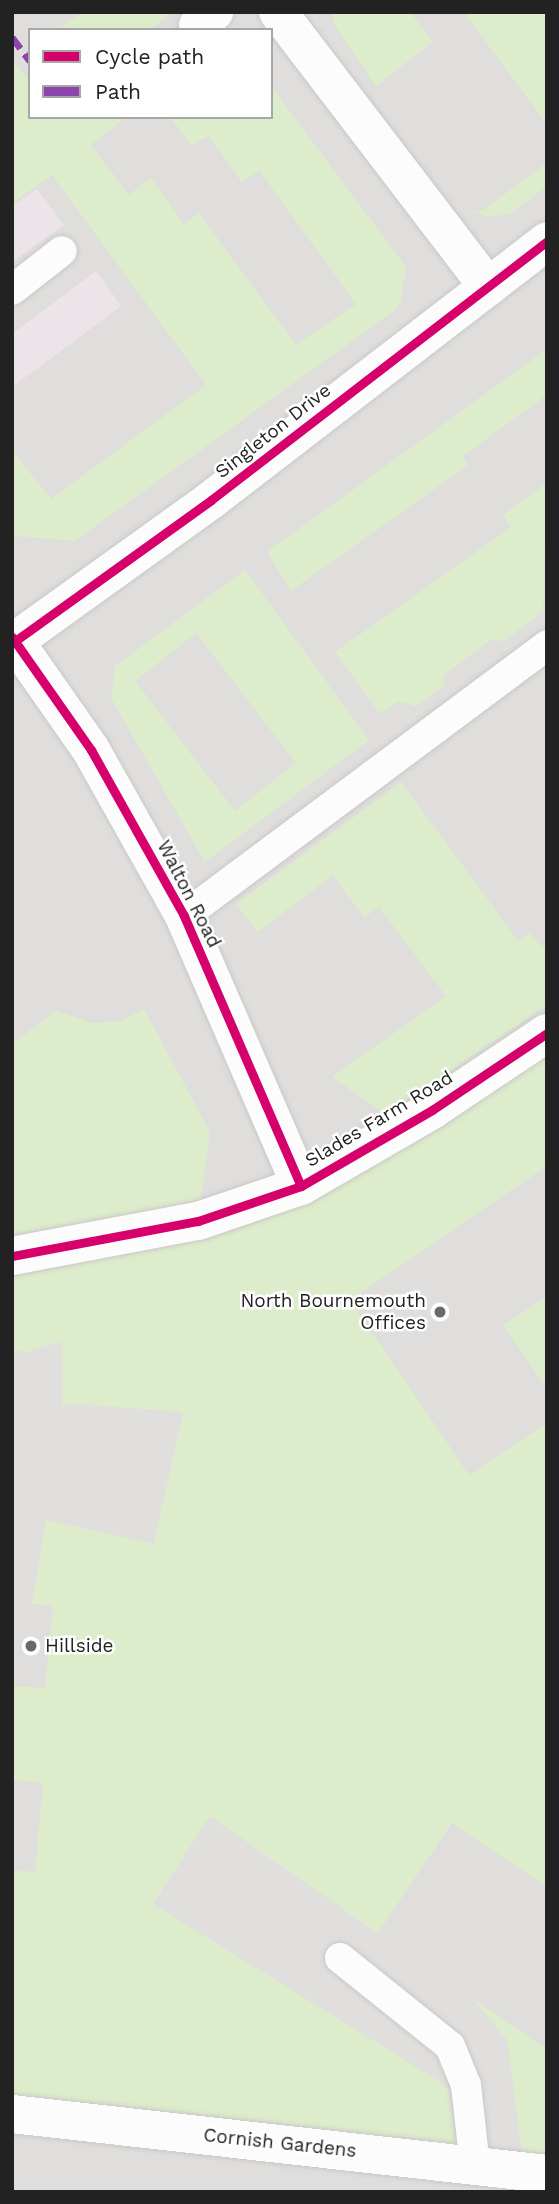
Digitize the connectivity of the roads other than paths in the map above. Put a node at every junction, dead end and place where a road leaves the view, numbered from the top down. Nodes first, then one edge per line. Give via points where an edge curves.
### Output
1 (278, 12) edge
2 (547, 241) edge
3 (62, 251) dead end
4 (488, 287) junction
5 (12, 289) edge
6 (14, 639) edge
7 (547, 646) edge
8 (184, 916) junction
9 (547, 1033) edge
10 (301, 1186) junction
11 (12, 1256) edge
12 (340, 1958) dead end
13 (12, 2113) edge
14 (547, 2174) edge
15 (494, 2175) edge

1 - 4 street
2 - 4 street, Singleton Drive
3 - 5 lane
4 - 6 street, Singleton Drive via 211,500
6 - 8 street, Walton Road via 91,750
7 - 8 lane
8 - 10 street, Walton Road
9 - 10 street, Slades Farm Road via 432,1110
10 - 11 street, Slades Farm Road via 198,1221
12 - 15 lane via 450,2046
13 - 15 street, Cornish Gardens
14 - 15 street, Cornish Gardens

